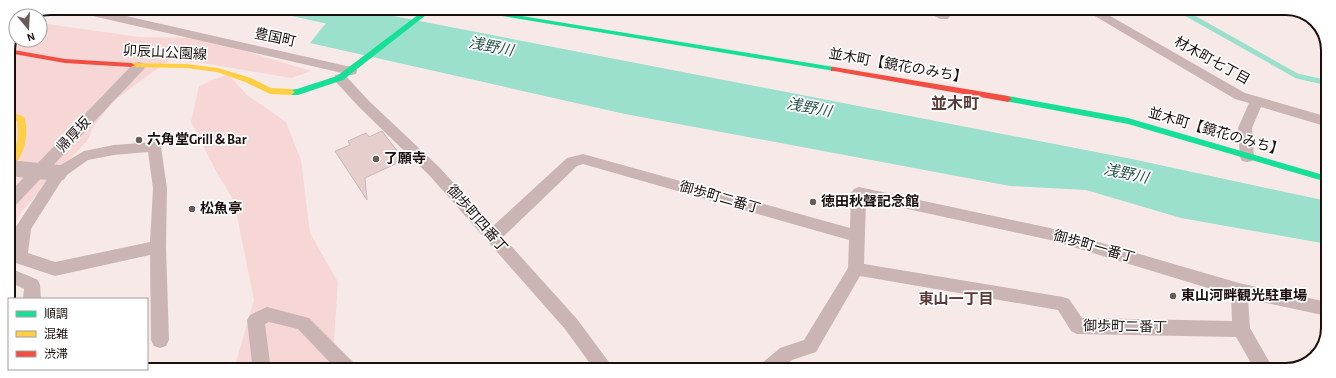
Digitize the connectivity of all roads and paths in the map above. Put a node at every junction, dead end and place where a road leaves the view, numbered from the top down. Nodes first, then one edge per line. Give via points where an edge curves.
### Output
1 (105, 15) edge
2 (423, 15) edge
3 (500, 15) edge
4 (1099, 15) edge
5 (15, 52) edge
6 (139, 66) junction
7 (350, 71) junction
8 (1257, 101) junction
9 (15, 117) edge
10 (1321, 120) edge
11 (1247, 157) junction
12 (15, 159) edge
13 (15, 169) edge
14 (58, 174) junction
15 (1321, 177) edge
16 (15, 197) edge
17 (858, 236) junction
18 (492, 237) junction
19 (158, 247) junction
20 (856, 269) junction
21 (15, 278) edge
22 (1239, 290) junction
23 (32, 298) edge
24 (1321, 308) edge
25 (1241, 329) junction
26 (160, 340) dead end
27 (261, 363) dead end
28 (342, 363) edge
29 (600, 363) edge
30 (775, 363) edge
31 (1261, 363) edge

1 - 7 street, 豊国町
2 - 7 street, 卯辰山公園線
3 - 11 street, 並木町【鏡花のみち】 via 1016,100 1128,121
4 - 8 street, 材木町七丁目 via 1240,96
5 - 6 street, 卯辰山公園線 via 65,61
6 - 7 street, 卯辰山公園線 via 186,66 218,70 270,91 298,92
6 - 16 street, 帰厚坂
7 - 18 street, 御歩町四番丁 via 364,104 436,172
8 - 10 street, 材木町七丁目
8 - 11 street via 1245,128
9 - 12 street via 21,119 24,142
11 - 15 street, 並木町【鏡花のみち】
13 - 14 street, bridge
14 - 19 street via 84,156 114,150 154,147 160,188
14 - 19 street via 23,228 19,257 55,269
17 - 18 street, 御歩町二番丁 via 584,158 572,162
17 - 20 street
17 - 22 street, 御歩町一番丁 via 859,193 1050,234
18 - 29 street, 御歩町四番丁 via 571,324
19 - 26 street
20 - 25 street, 御歩町二番丁 via 1063,304 1077,326
20 - 30 street via 810,346 786,354
21 - 23 street via 32,285
22 - 24 street, 御歩町一番丁
22 - 25 street
25 - 31 street
27 - 28 street via 256,320 267,314 303,323

